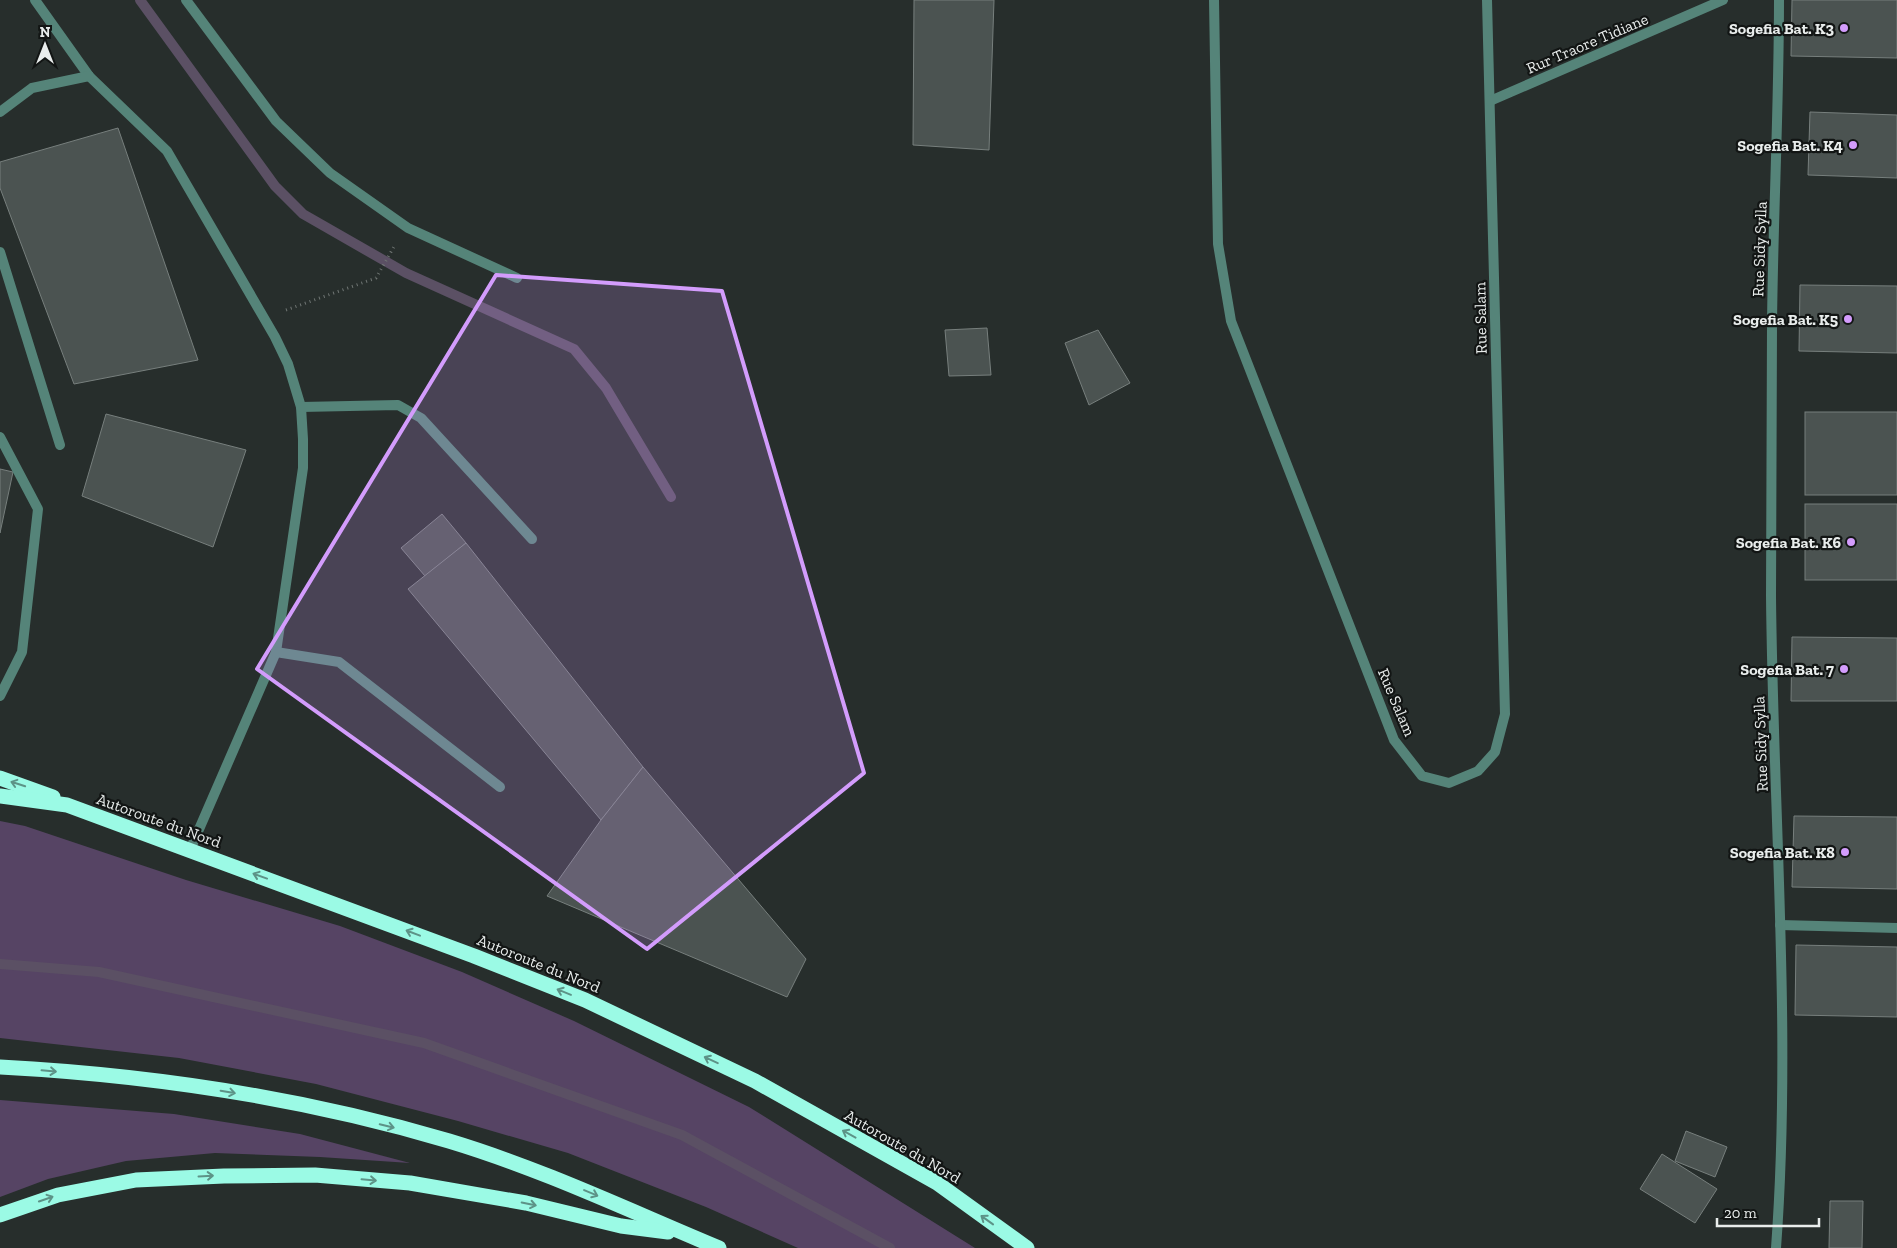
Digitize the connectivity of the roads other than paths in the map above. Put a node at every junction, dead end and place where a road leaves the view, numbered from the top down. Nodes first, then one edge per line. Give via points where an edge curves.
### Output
1 (35, 0) edge
2 (186, 0) edge
3 (1214, 0) edge
4 (1486, 0) edge
5 (1723, 0) edge
6 (1779, 0) edge
7 (89, 76) junction
8 (1490, 101) junction
9 (0, 112) edge
10 (0, 252) edge
11 (517, 278) dead end
12 (302, 407) junction
13 (0, 438) edge
14 (60, 445) dead end
15 (532, 539) dead end
16 (276, 652) junction
17 (0, 696) edge
18 (0, 778) edge
19 (500, 787) dead end
20 (0, 796) edge
21 (67, 805) junction
22 (190, 850) junction
23 (1780, 926) junction
24 (1897, 928) edge
25 (0, 1066) edge
26 (0, 1215) edge
27 (686, 1234) junction
28 (719, 1248) edge
29 (1027, 1248) edge
30 (1776, 1248) edge

1 - 7 street
2 - 11 street via 276,121 330,173 408,228
3 - 8 street, Rue Salam via 1218,244 1231,321 1394,740 1422,776 1449,782 1478,771 1495,752 1505,714
4 - 8 street, Rue Salam
5 - 8 street, Rur Traore Tidiane
6 - 23 street, Rue Sidy Sylla via 1772,324 1771,598
7 - 9 street via 32,88
7 - 12 street via 167,152 264,317 288,364
10 - 14 street
12 - 15 street via 398,406 421,418
12 - 16 street via 303,468
13 - 17 street via 38,509 22,652
16 - 19 street via 338,662
16 - 22 street
21 -> 18 highway via 43,792
20 - 21 highway, Autoroute du Nord
21 - 22 highway, Autoroute du Nord
29 -> 22 highway, Autoroute du Nord via 937,1184 720,1064 567,993
23 - 24 street
23 - 30 street, Rue Sidy Sylla via 1782,1143
25 -> 27 highway via 180,1083 312,1107 449,1141 542,1173
26 -> 27 highway via 58,1195 136,1180 315,1175 410,1184 526,1203 621,1226
27 - 28 highway

